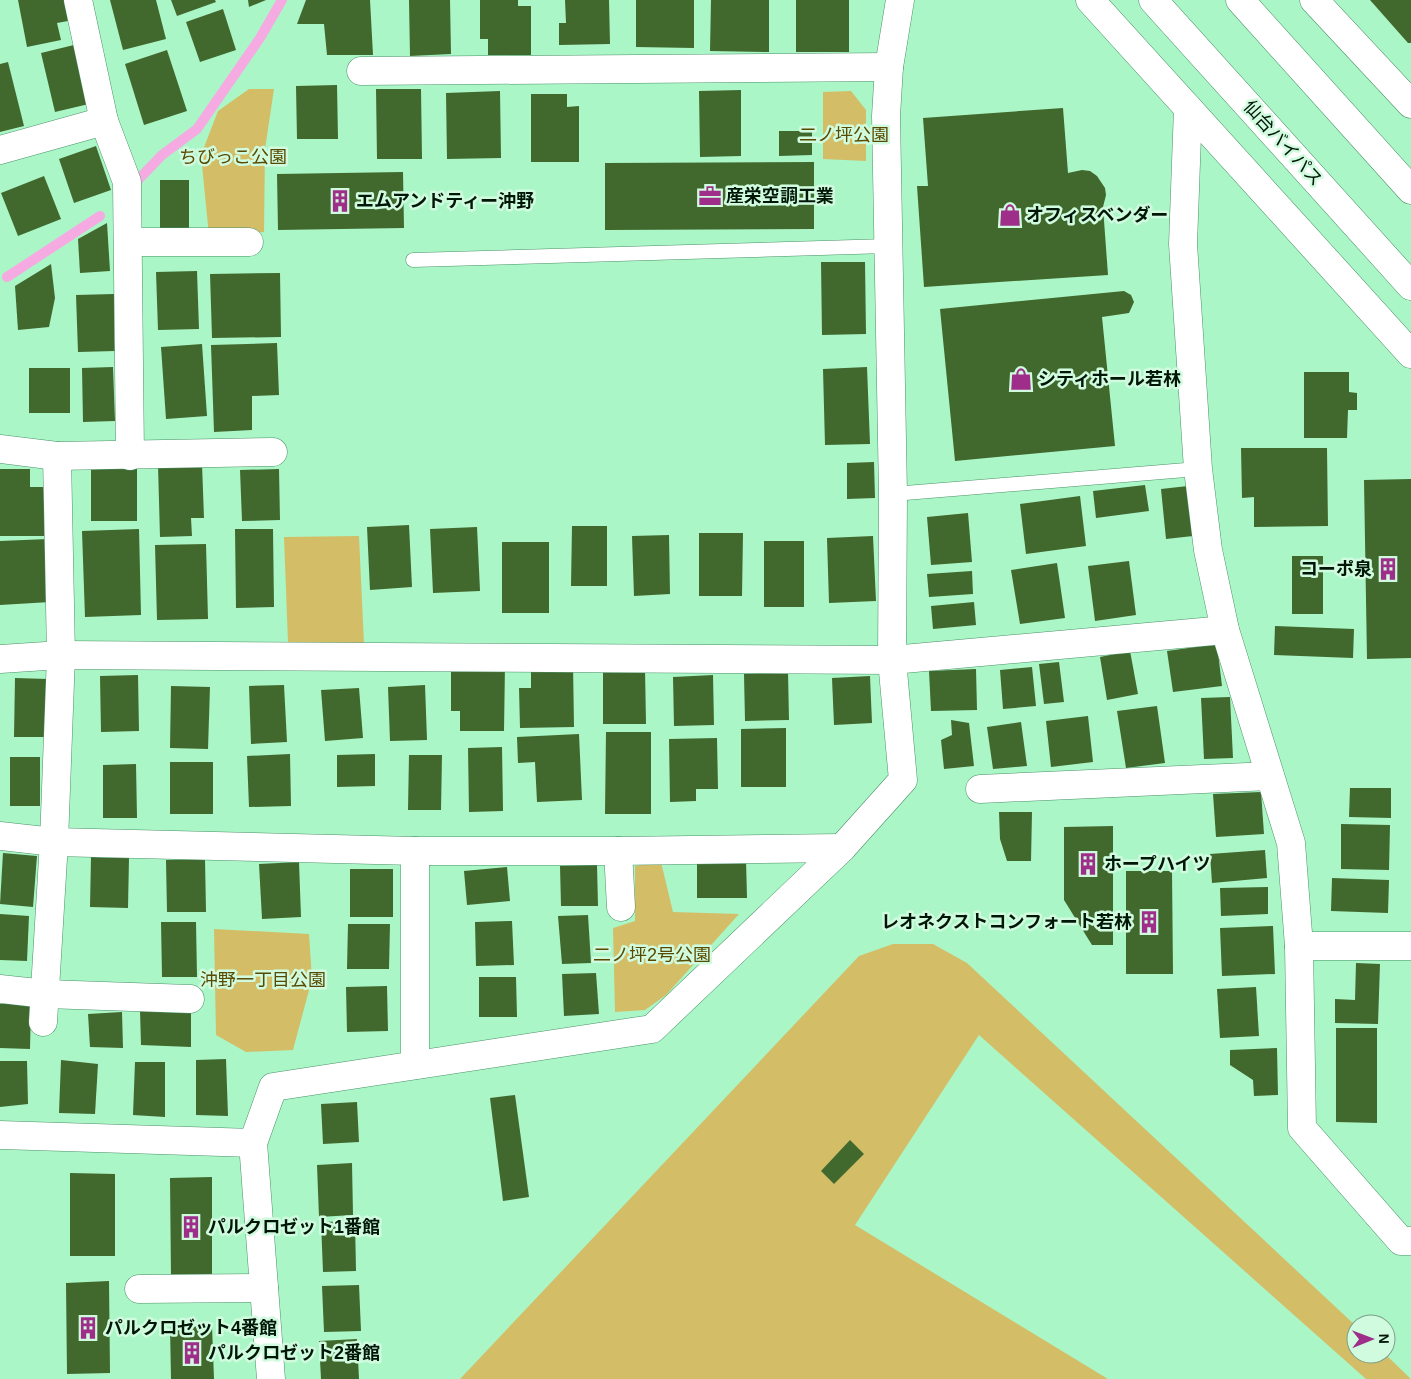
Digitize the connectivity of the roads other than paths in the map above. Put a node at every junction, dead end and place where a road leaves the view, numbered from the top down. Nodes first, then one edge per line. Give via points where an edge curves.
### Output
1 (78, 0) edge
2 (900, 0) edge
3 (1090, 0) edge
4 (1153, 0) edge
5 (1240, 0) edge
6 (1314, 0) edge
7 (889, 67) junction
8 (361, 71) dead end
9 (1411, 104) edge
10 (1188, 108) junction
11 (104, 121) junction
12 (0, 150) edge
13 (1411, 190) edge
14 (128, 242) junction
15 (249, 242) dead end
16 (888, 246) junction
17 (414, 260) dead end
18 (1411, 286) edge
19 (1411, 354) edge
20 (0, 449) edge
21 (273, 452) dead end
22 (57, 456) junction
23 (130, 456) junction
24 (1198, 469) junction
25 (893, 494) junction
26 (1225, 630) junction
27 (61, 655) junction
28 (0, 659) edge
29 (892, 660) junction
30 (1270, 776) junction
31 (980, 790) dead end
32 (0, 836) edge
33 (54, 842) junction
34 (842, 848) junction
35 (415, 851) junction
36 (618, 851) junction
37 (622, 907) dead end
38 (1298, 946) junction
39 (1411, 946) edge
40 (0, 989) edge
41 (46, 994) junction
42 (190, 999) dead end
43 (43, 1022) dead end
44 (415, 1065) junction
45 (0, 1135) edge
46 (253, 1143) junction
47 (1411, 1241) edge
48 (264, 1288) junction
49 (139, 1289) dead end
50 (271, 1379) edge

1 - 11 main road
2 - 7 main road
3 - 10 main road
4 - 18 main road, 仙台バイパス
5 - 13 main road
6 - 9 main road
7 - 8 main road
7 - 16 main road via 886,116
10 - 19 main road
10 - 24 main road via 1183,244
11 - 12 main road
11 - 14 main road via 127,182
14 - 15 main road
14 - 23 main road
16 - 17 lane
16 - 25 main road
20 - 22 main road
21 - 23 main road
22 - 23 main road
22 - 27 main road
24 - 25 lane
24 - 26 main road via 1208,550
25 - 29 main road
26 - 29 main road
26 - 30 main road
27 - 28 main road
27 - 29 main road
27 - 33 main road
29 - 34 main road via 903,780
30 - 31 main road
30 - 38 main road via 1291,843
32 - 33 main road
33 - 35 main road
33 - 41 main road
34 - 36 main road
34 - 44 main road via 652,1029
35 - 36 main road
35 - 44 main road
36 - 37 main road
38 - 39 main road
38 - 47 main road via 1302,1128 1401,1241
40 - 41 main road
41 - 42 main road
41 - 43 main road
44 - 46 main road via 273,1087
45 - 46 main road
46 - 48 main road
48 - 49 main road
48 - 50 main road

